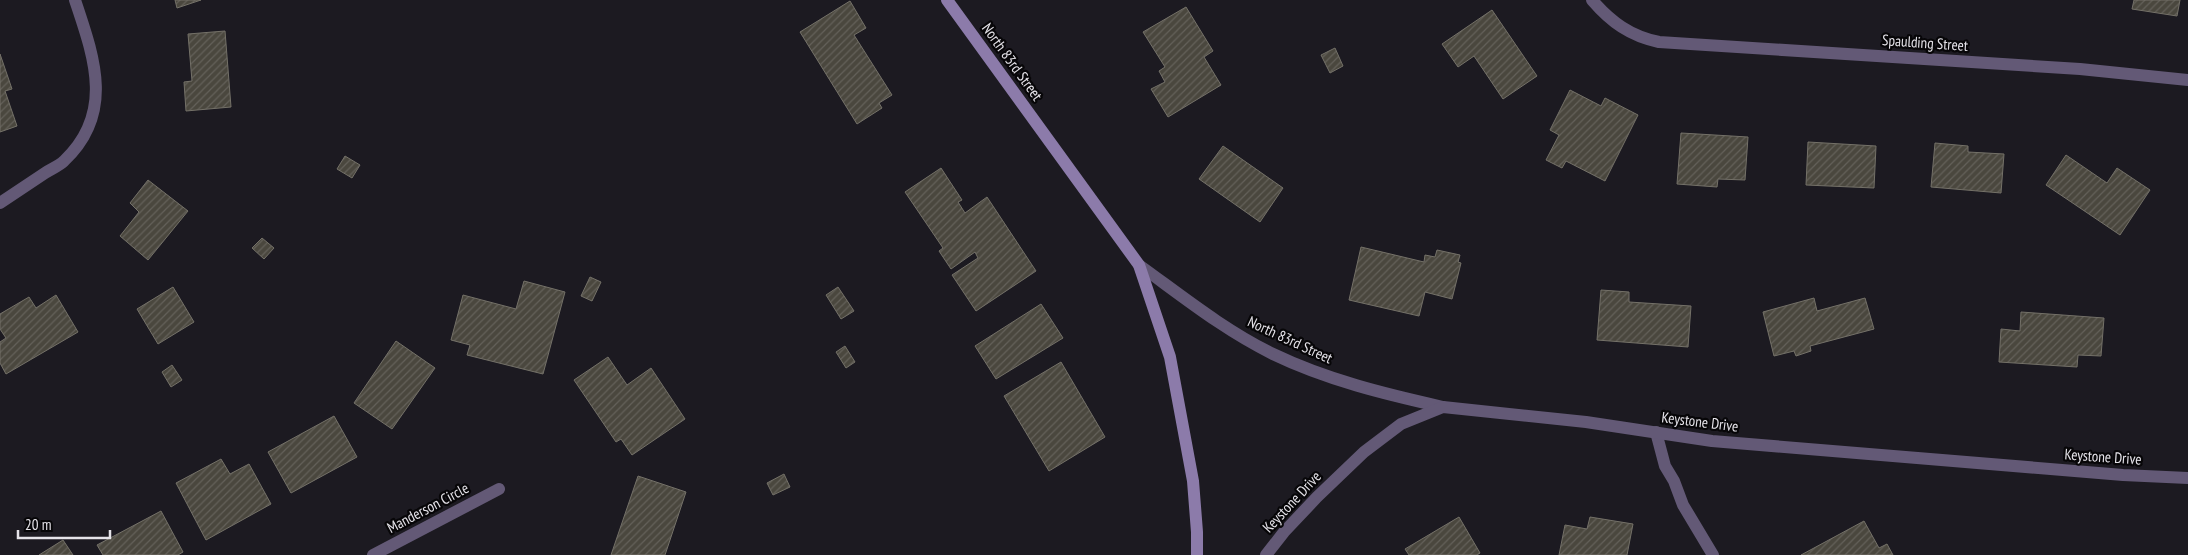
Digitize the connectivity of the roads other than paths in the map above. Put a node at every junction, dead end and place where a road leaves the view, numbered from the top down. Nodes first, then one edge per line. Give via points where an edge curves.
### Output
1 (75, 0) edge
2 (947, 0) edge
3 (1592, 0) edge
4 (2188, 80) edge
5 (0, 203) edge
6 (1140, 264) junction
7 (1444, 407) junction
8 (1656, 432) junction
9 (2188, 478) edge
10 (499, 489) dead end
11 (373, 555) edge
12 (1197, 555) edge
13 (1266, 555) edge
14 (1712, 555) edge

1 - 5 street via 97,79 90,121 78,144 63,162
2 - 6 street, North 83rd Street
3 - 4 street, Spaulding Street via 1608,18 1625,30 1659,42 2080,69
6 - 7 street, North 83rd Street via 1216,321 1273,354 1350,385
6 - 12 street, North 83rd Street via 1170,357 1193,481
7 - 8 street, Keystone Drive
7 - 13 street, Keystone Drive via 1401,424 1364,452 1317,496
8 - 9 street, Keystone Drive via 1722,442
8 - 14 street via 1665,466
10 - 11 street, Manderson Circle

